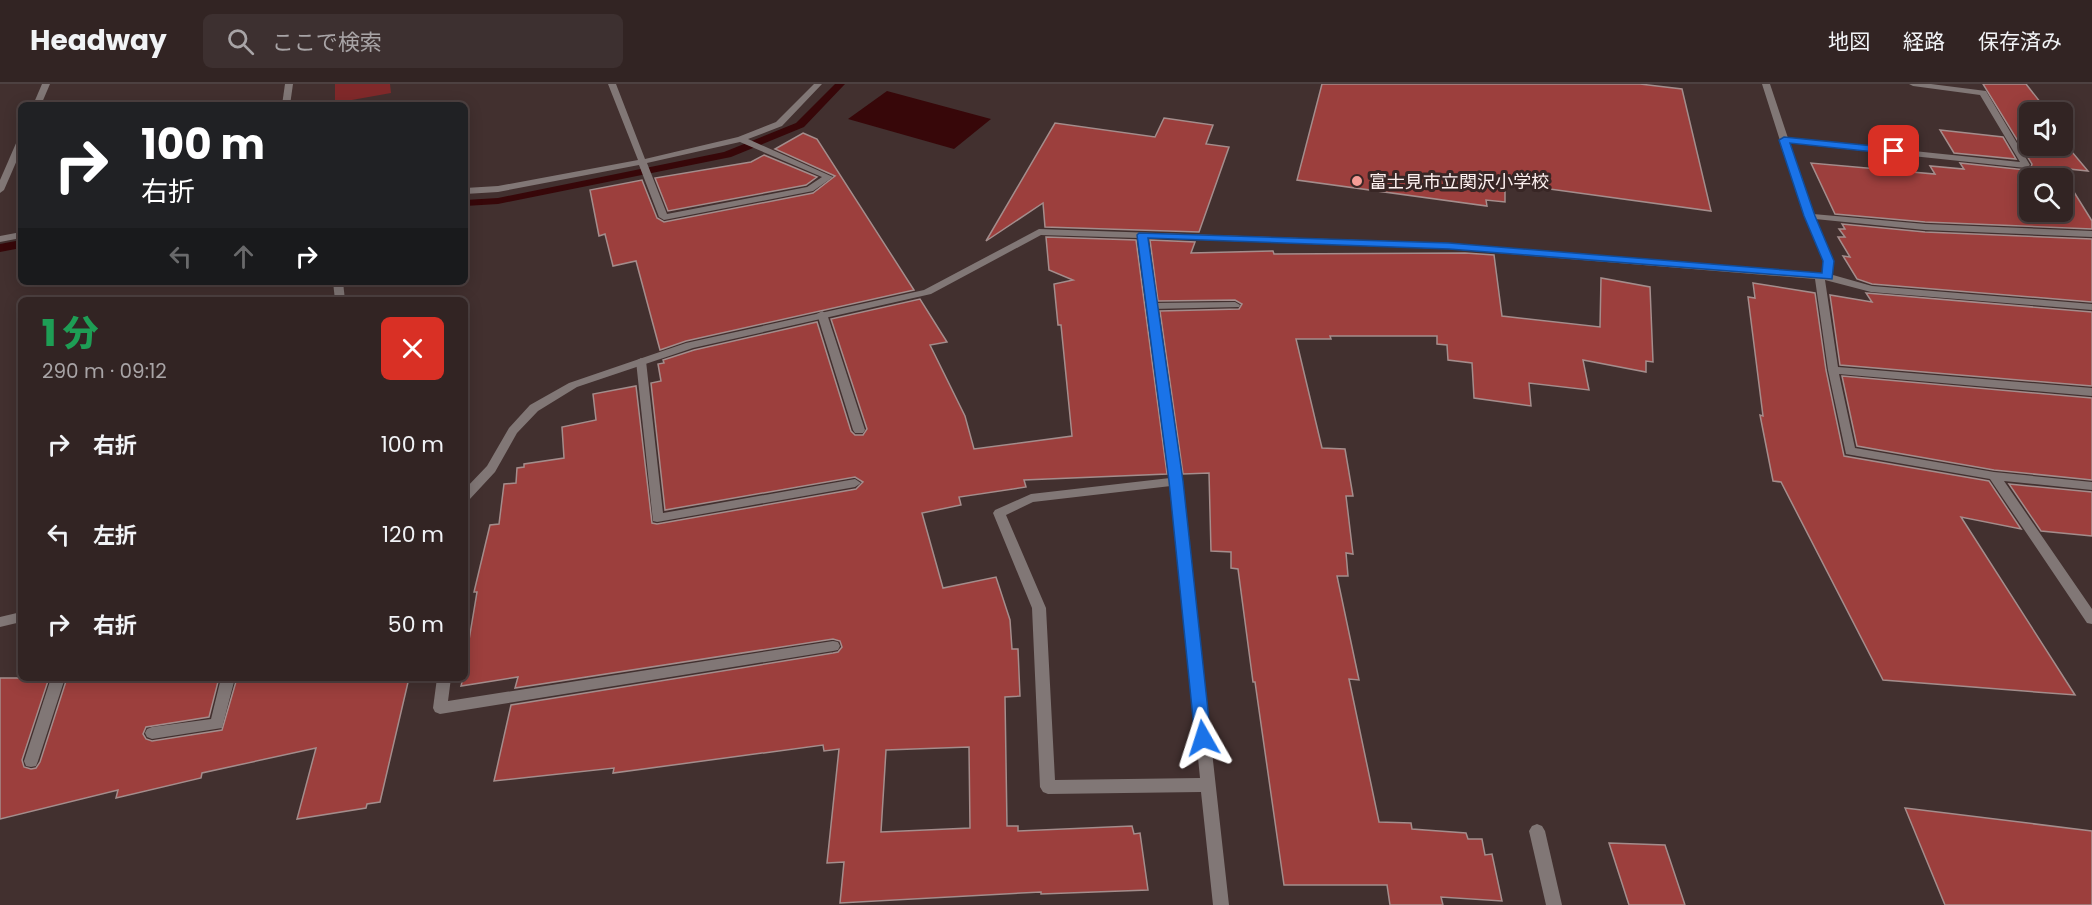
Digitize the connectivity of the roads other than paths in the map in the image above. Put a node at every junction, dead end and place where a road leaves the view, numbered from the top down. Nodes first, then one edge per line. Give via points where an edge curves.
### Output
1 (46, 84) edge
2 (289, 84) edge
3 (612, 84) edge
4 (818, 84) edge
5 (1766, 84) edge
6 (1913, 84) edge
7 (38, 102) edge
8 (286, 102) edge
9 (742, 139) junction
10 (1784, 140) junction
11 (18, 148) edge
12 (642, 163) junction
13 (0, 190) edge
14 (468, 191) edge
15 (1809, 216) junction
16 (2092, 234) edge
17 (1142, 235) junction
18 (18, 236) edge
19 (0, 239) edge
20 (1824, 277) junction
21 (1235, 305) dead end
22 (1152, 306) junction
23 (2092, 307) edge
24 (822, 314) junction
25 (641, 361) junction
26 (1833, 370) junction
27 (2092, 392) edge
28 (859, 430) dead end
29 (1994, 476) junction
30 (1176, 481) junction
31 (855, 483) dead end
32 (2092, 486) edge
33 (468, 496) edge
34 (18, 618) edge
35 (2092, 619) edge
36 (0, 622) edge
37 (833, 646) dead end
38 (57, 681) edge
39 (227, 681) edge
40 (444, 681) edge
41 (152, 733) dead end
42 (31, 761) dead end
43 (1208, 785) junction
44 (1536, 831) dead end
45 (1221, 905) edge
46 (1554, 905) edge

1 - 7 street
2 - 8 street
3 - 12 street
4 - 9 street via 779,124
5 - 10 street
6 - 10 street via 1983,93 2026,165
9 - 12 street
9 - 12 street via 829,177 810,189 664,217
10 - 15 street
11 - 13 street
12 - 14 street
15 - 16 street via 1925,227
15 - 20 street via 1828,261
17 - 20 street via 1449,246
17 - 22 street
17 - 24 street via 1040,232 927,291
18 - 19 street
20 - 23 street via 1871,289
20 - 26 street
21 - 22 street
22 - 30 street
24 - 25 street via 690,345
24 - 28 street
25 - 31 street via 657,518
25 - 33 street via 573,385 534,408
26 - 27 street
26 - 29 street via 1850,451
29 - 32 street
29 - 35 street
30 - 43 street
30 - 43 street via 1031,498 999,513 1040,609 1048,787
34 - 36 street
37 - 40 street via 440,708
38 - 42 street
39 - 41 street via 217,724
43 - 45 street
44 - 46 street

